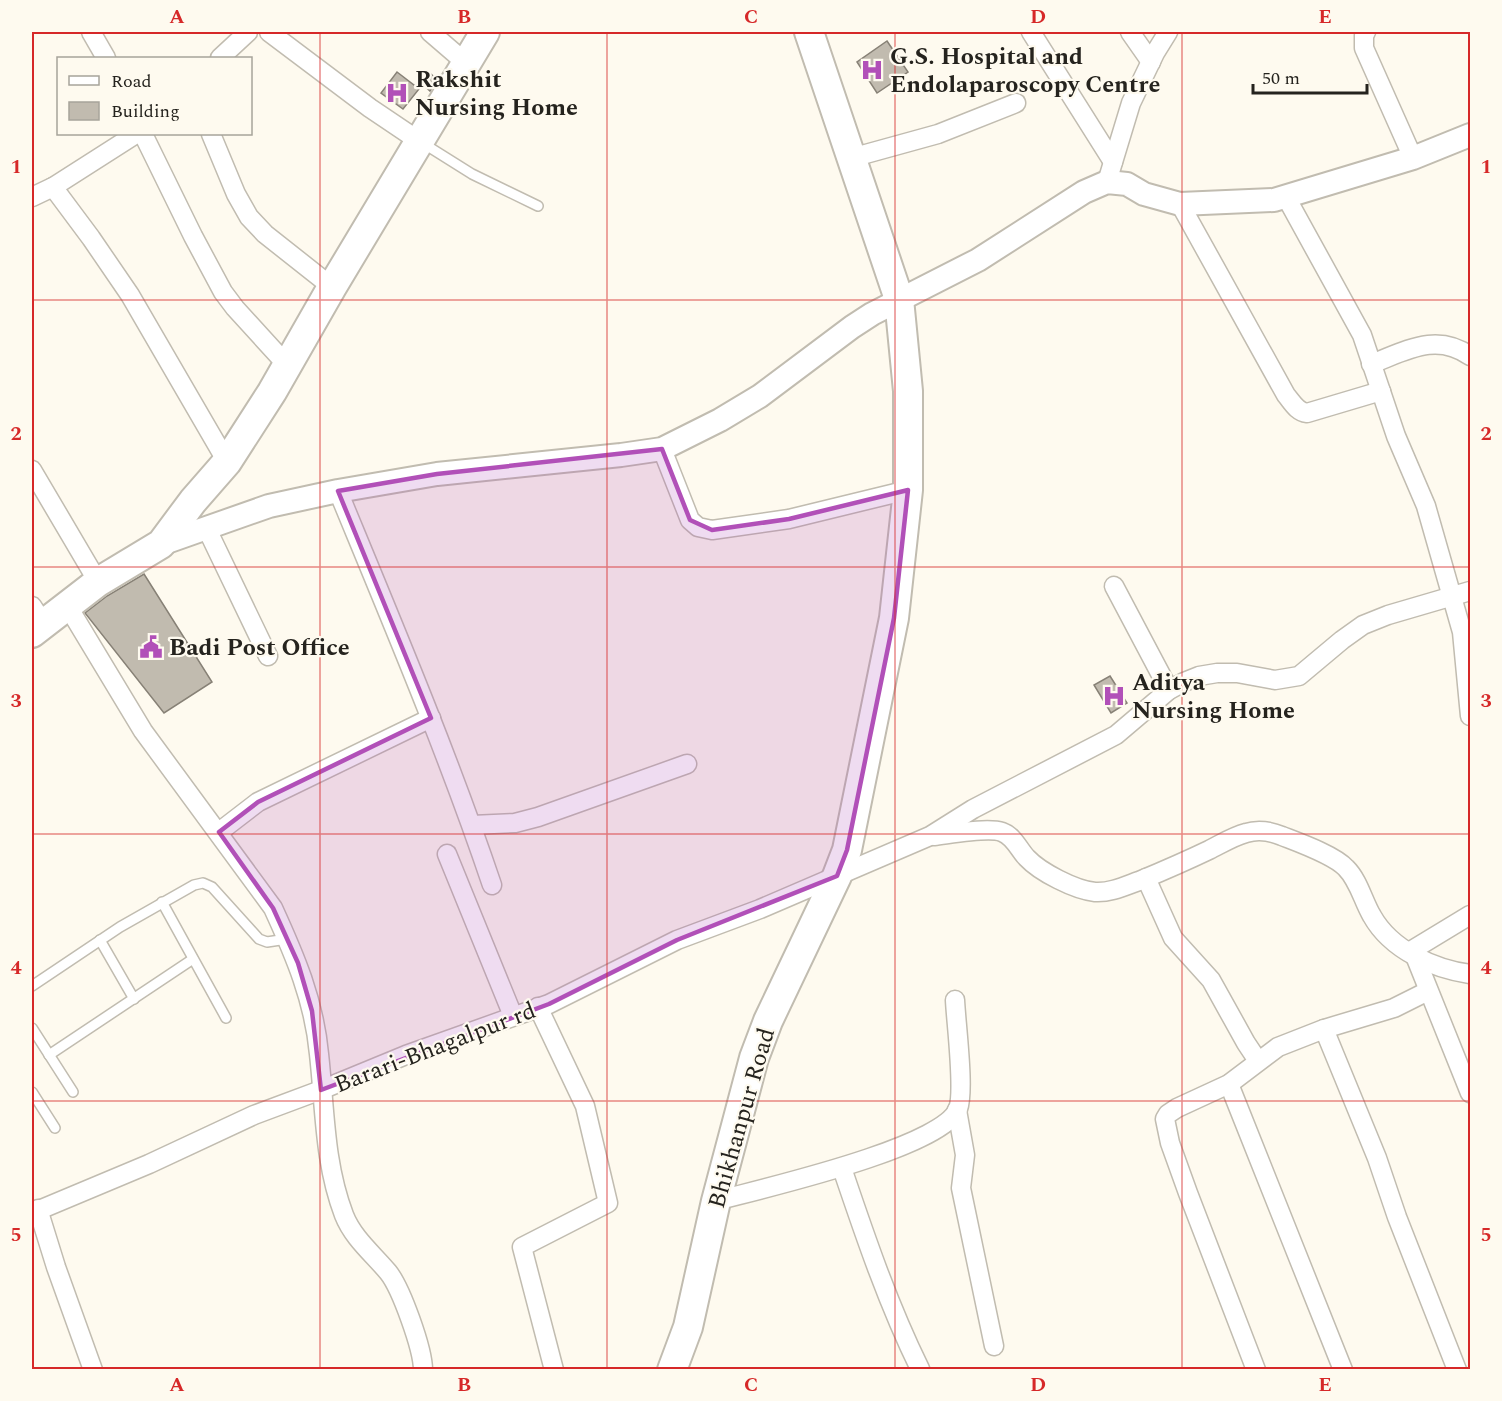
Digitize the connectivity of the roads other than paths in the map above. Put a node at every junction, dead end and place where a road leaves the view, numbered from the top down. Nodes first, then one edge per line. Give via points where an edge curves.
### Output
1 (91, 32) edge
2 (248, 32) edge
3 (269, 32) edge
4 (430, 32) edge
5 (485, 32) edge
6 (809, 32) edge
7 (1031, 32) edge
8 (1130, 32) edge
9 (1168, 32) edge
10 (1366, 32) edge
11 (105, 57) edge
12 (221, 57) edge
13 (1150, 62) junction
14 (466, 63) junction
15 (1016, 104) dead end
16 (134, 135) edge
17 (143, 135) edge
18 (211, 135) edge
19 (1470, 135) edge
20 (419, 141) junction
21 (851, 158) junction
22 (1413, 158) junction
23 (1110, 172) junction
24 (53, 188) junction
25 (32, 197) edge
26 (1280, 198) junction
27 (1180, 204) junction
28 (538, 206) dead end
29 (332, 287) junction
30 (899, 299) junction
31 (1470, 356) edge
32 (1371, 364) junction
33 (287, 366) junction
34 (1381, 391) junction
35 (662, 448) junction
36 (227, 462) junction
37 (32, 470) edge
38 (908, 490) junction
39 (338, 491) junction
40 (206, 527) junction
41 (161, 544) junction
42 (98, 582) junction
43 (1114, 586) dead end
44 (1470, 591) edge
45 (1451, 597) junction
46 (68, 605) junction
47 (36, 621) edge
48 (268, 656) dead end
49 (1169, 690) junction
50 (1470, 716) edge
51 (430, 718) junction
52 (687, 764) dead end
53 (472, 825) junction
54 (219, 832) junction
55 (930, 836) junction
56 (447, 854) dead end
57 (837, 876) junction
58 (1146, 878) junction
59 (492, 885) dead end
60 (162, 902) junction
61 (1470, 915) edge
62 (287, 939) junction
63 (100, 940) junction
64 (1412, 954) junction
65 (193, 959) junction
66 (1470, 974) edge
67 (32, 986) edge
68 (1428, 991) junction
69 (134, 999) junction
70 (955, 1000) dead end
71 (538, 1007) junction
72 (513, 1016) junction
73 (226, 1018) dead end
74 (32, 1028) edge
75 (1324, 1029) junction
76 (49, 1055) junction
77 (1258, 1061) junction
78 (1229, 1084) junction
79 (321, 1090) junction
80 (32, 1092) edge
81 (73, 1092) dead end
82 (1470, 1093) edge
83 (957, 1110) junction
84 (55, 1128) dead end
85 (842, 1167) junction
86 (716, 1201) junction
87 (35, 1211) edge
88 (994, 1346) dead end
89 (920, 1369) edge
90 (93, 1370) edge
91 (423, 1370) edge
92 (554, 1370) edge
93 (672, 1370) edge
94 (1256, 1370) edge
95 (1343, 1370) edge
96 (1457, 1370) edge

1 - 11 street
2 - 12 street
3 - 20 street
4 - 14 street
5 - 14 main road
6 - 21 main road, Bhikhanpur Road
7 - 23 street
8 - 13 street
9 - 13 street
10 - 22 street via 1364,48
13 - 23 street via 1131,103
14 - 20 main road
15 - 21 street via 938,134
16 - 24 street
17 - 33 street via 224,292
18 - 29 street via 236,194 256,226
19 - 22 street
20 - 28 lane via 472,174
20 - 29 main road
21 - 30 main road, Bhikhanpur Road
22 - 26 street
23 - 27 street via 1144,194
23 - 30 street via 978,260
24 - 25 street
24 - 36 street via 130,295
26 - 27 street
26 - 32 street via 1362,335
27 - 34 street via 1282,387 1301,413
29 - 33 main road
30 - 35 street via 852,327 760,396
30 - 38 main road, Bhikhanpur Road via 908,391
31 - 32 street via 1451,345 1436,343
32 - 34 street
33 - 36 main road
34 - 45 street via 1426,506
35 - 38 street via 690,520 711,530 789,519
35 - 39 street via 436,474
36 - 41 main road
37 - 42 street
38 - 57 main road, Bhikhanpur Road via 894,618 848,850
39 - 40 street via 269,506
39 - 51 street
40 - 41 street
40 - 48 street
41 - 42 main road
42 - 46 main road
43 - 49 street
44 - 45 street
45 - 49 street via 1363,625 1299,676 1275,680 1217,673 1199,676
45 - 50 street via 1462,632
46 - 47 main road
46 - 54 street via 143,731
49 - 55 street via 1116,735
51 - 53 street
51 - 54 street via 258,802
52 - 53 street via 538,817 515,823
53 - 59 street
54 - 62 street via 273,908
55 - 57 street, Barari-Bhagalpur rd
55 - 58 street via 1003,832 1039,868 1059,881 1095,892 1119,889
56 - 72 street
57 - 71 street, Barari-Bhagalpur rd via 677,940
57 - 86 main road, Bhikhanpur Road via 758,1049
58 - 64 street via 1246,833 1262,830 1347,868 1384,934
58 - 77 street via 1173,938 1211,980
60 - 62 lane via 194,885 212,886 259,939
60 - 63 lane
60 - 65 lane
61 - 64 street
62 - 79 street via 312,1011
63 - 67 lane
63 - 69 lane
64 - 66 street via 1452,971
64 - 68 street
65 - 69 lane
65 - 73 lane
68 - 75 street via 1394,1008
68 - 82 street
69 - 76 lane
70 - 83 street via 960,1086
71 - 72 street, Barari-Bhagalpur rd
71 - 92 street via 585,1106 609,1203 522,1247
72 - 79 street, Barari-Bhagalpur rd
74 - 76 lane
75 - 77 street via 1278,1047
75 - 96 street
76 - 81 lane
77 - 78 street
78 - 94 street via 1177,1108 1168,1114 1165,1124
78 - 95 street
79 - 87 street, Barari-Bhagalpur rd via 254,1115
79 - 91 street via 332,1175 345,1216 358,1238 391,1275 414,1328
80 - 84 lane
83 - 85 street via 950,1120 931,1132
83 - 88 street via 965,1155 961,1188
85 - 86 street
85 - 89 street via 879,1276
86 - 93 main road, Bhikhanpur Road via 688,1327
87 - 90 street

